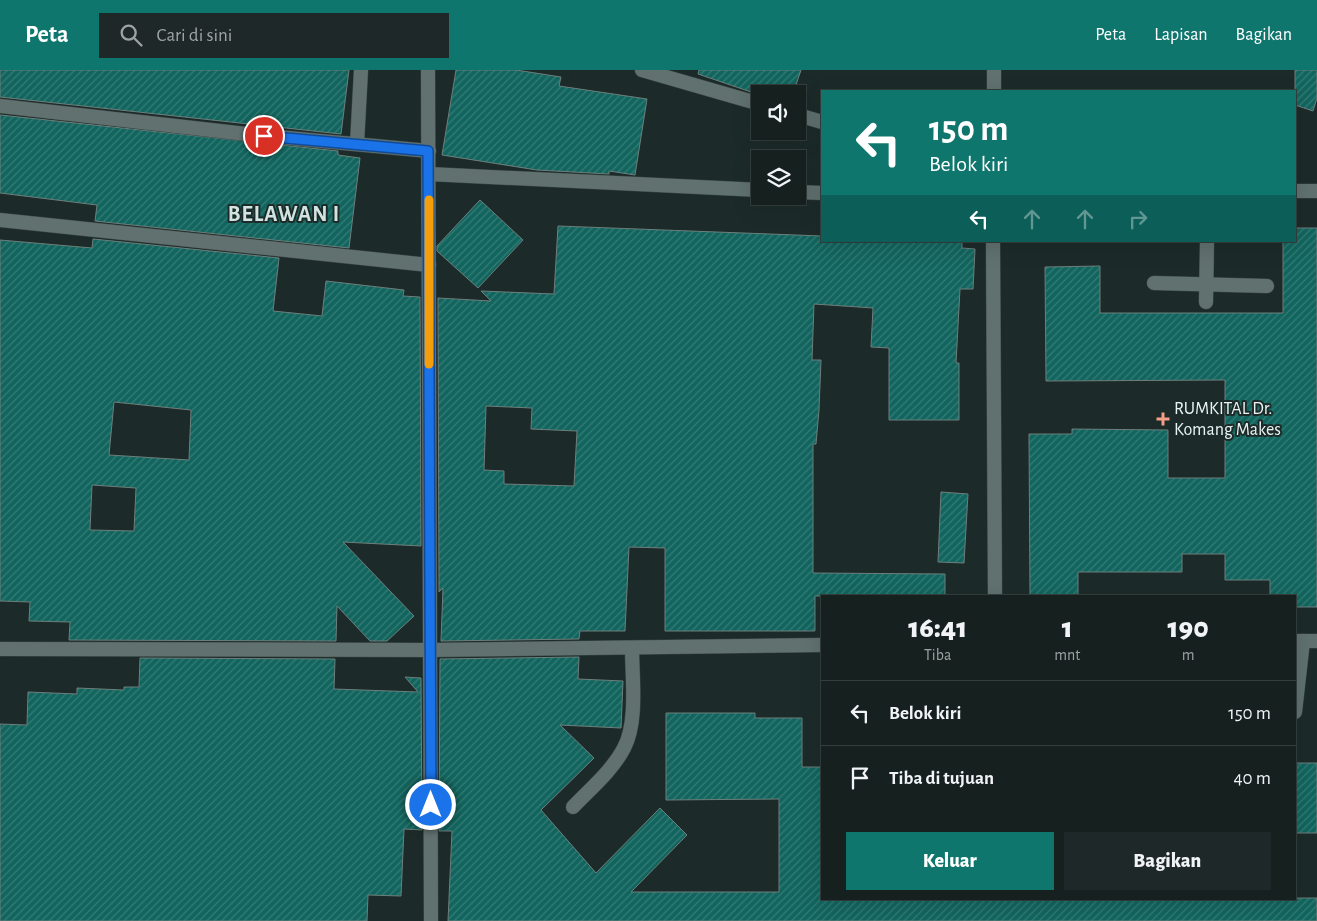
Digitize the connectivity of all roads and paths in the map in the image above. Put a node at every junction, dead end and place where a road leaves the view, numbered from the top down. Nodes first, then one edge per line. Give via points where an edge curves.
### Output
1 (361, 70) edge
2 (428, 70) edge
3 (642, 70) edge
4 (994, 70) edge
5 (994, 90) edge
6 (751, 101) edge
7 (0, 106) edge
8 (806, 117) edge
9 (821, 122) edge
10 (357, 144) junction
11 (428, 151) junction
12 (429, 174) junction
13 (751, 190) edge
14 (1296, 191) edge
15 (1317, 191) edge
16 (806, 192) edge
17 (821, 193) edge
18 (0, 220) edge
19 (993, 242) edge
20 (1207, 242) edge
21 (429, 265) junction
22 (1154, 283) dead end
23 (1206, 284) junction
24 (1268, 286) dead end
25 (1206, 302) dead end
26 (995, 595) edge
27 (1305, 641) edge
28 (821, 645) edge
29 (632, 648) junction
30 (0, 649) edge
31 (430, 650) junction
32 (1296, 705) edge
33 (573, 807) dead end
34 (431, 921) edge

1 - 10 street
2 - 11 street
3 - 6 street
4 - 5 street
7 - 10 street
8 - 9 street
10 - 11 street
11 - 12 street
12 - 13 street
12 - 21 street
14 - 15 street
16 - 17 street
18 - 21 street
19 - 26 street
20 - 23 street
21 - 31 street
22 - 23 street
23 - 24 street
23 - 25 street
27 - 32 street
28 - 29 street
29 - 31 street
29 - 33 street via 631,727 624,748 613,766
30 - 31 street
31 - 34 street

